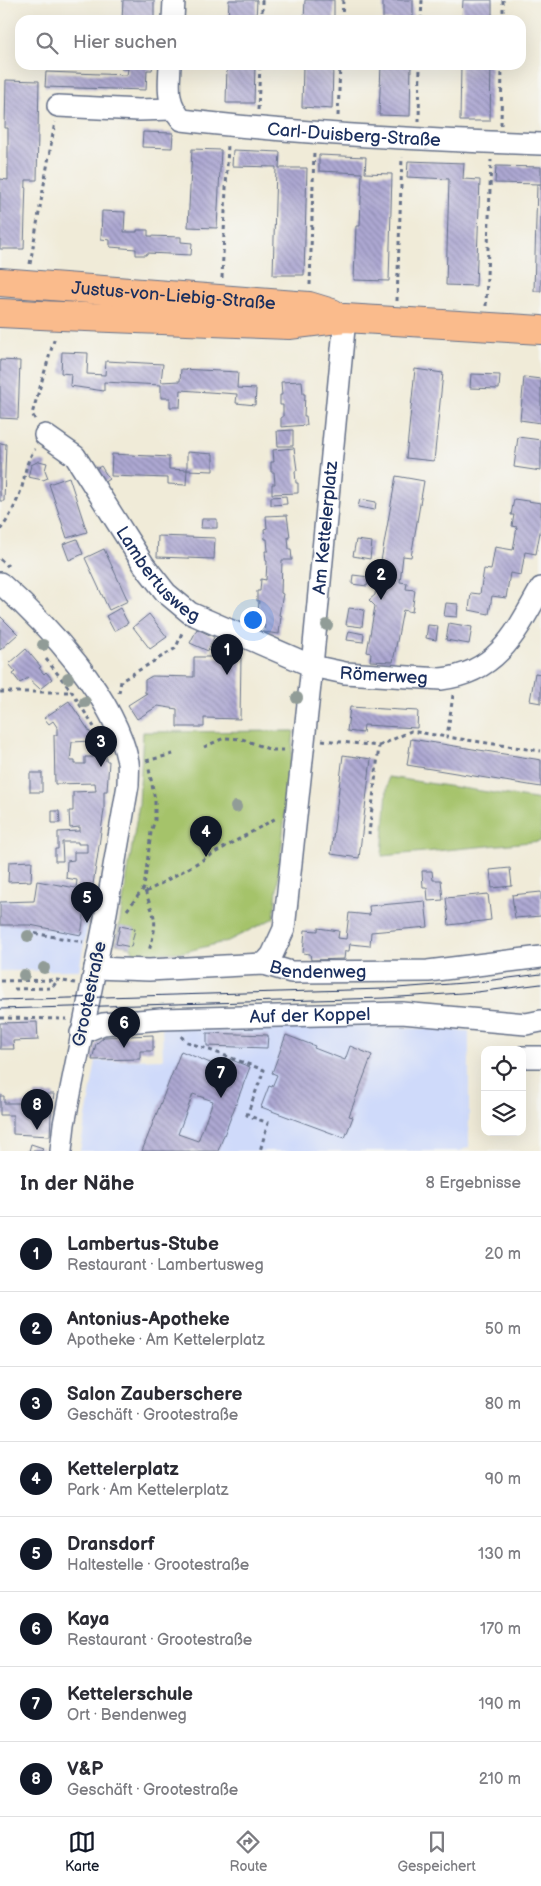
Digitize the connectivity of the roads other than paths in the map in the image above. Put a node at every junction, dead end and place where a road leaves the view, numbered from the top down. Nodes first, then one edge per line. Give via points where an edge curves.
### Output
1 (174, 0) edge
2 (173, 15) edge
3 (170, 70) edge
4 (58, 106) road end
5 (172, 109) junction
6 (541, 144) edge
7 (13, 283) edge
8 (0, 312) edge
9 (345, 318) junction
10 (541, 330) edge
11 (45, 435) dead end
12 (0, 583) edge
13 (541, 588) edge
14 (312, 666) junction
15 (541, 957) edge
16 (264, 964) junction
17 (95, 968) junction
18 (541, 1022) edge
19 (82, 1027) junction
20 (526, 1056) edge
21 (541, 1056) edge
22 (61, 1151) edge

1 - 2 street
3 - 5 street
4 - 5 street
5 - 6 street, Carl-Duisberg-Straße via 182,120 258,128
7 - 9 main road, Justus-von-Liebig-Straße via 309,306
8 - 9 main road, Justus-von-Liebig-Straße via 289,325
9 - 10 main road, Justus-von-Liebig-Straße
9 - 14 street, Am Kettelerplatz
11 - 14 street, Lambertusweg via 75,456 144,565 166,593 190,613
12 - 17 street, Grootestraße via 24,604 88,679 120,736 128,764 128,785
13 - 14 street, Römerweg via 516,633 494,658 470,673 441,679 345,673
14 - 16 street, Am Kettelerplatz via 284,930
15 - 16 street, Bendenweg via 428,971 291,972
16 - 17 street, Bendenweg via 149,970
17 - 19 street, Grootestraße
18 - 19 street, Auf der Koppel via 526,1024 402,1013 169,1019
19 - 22 street, Grootestraße
20 - 21 street

